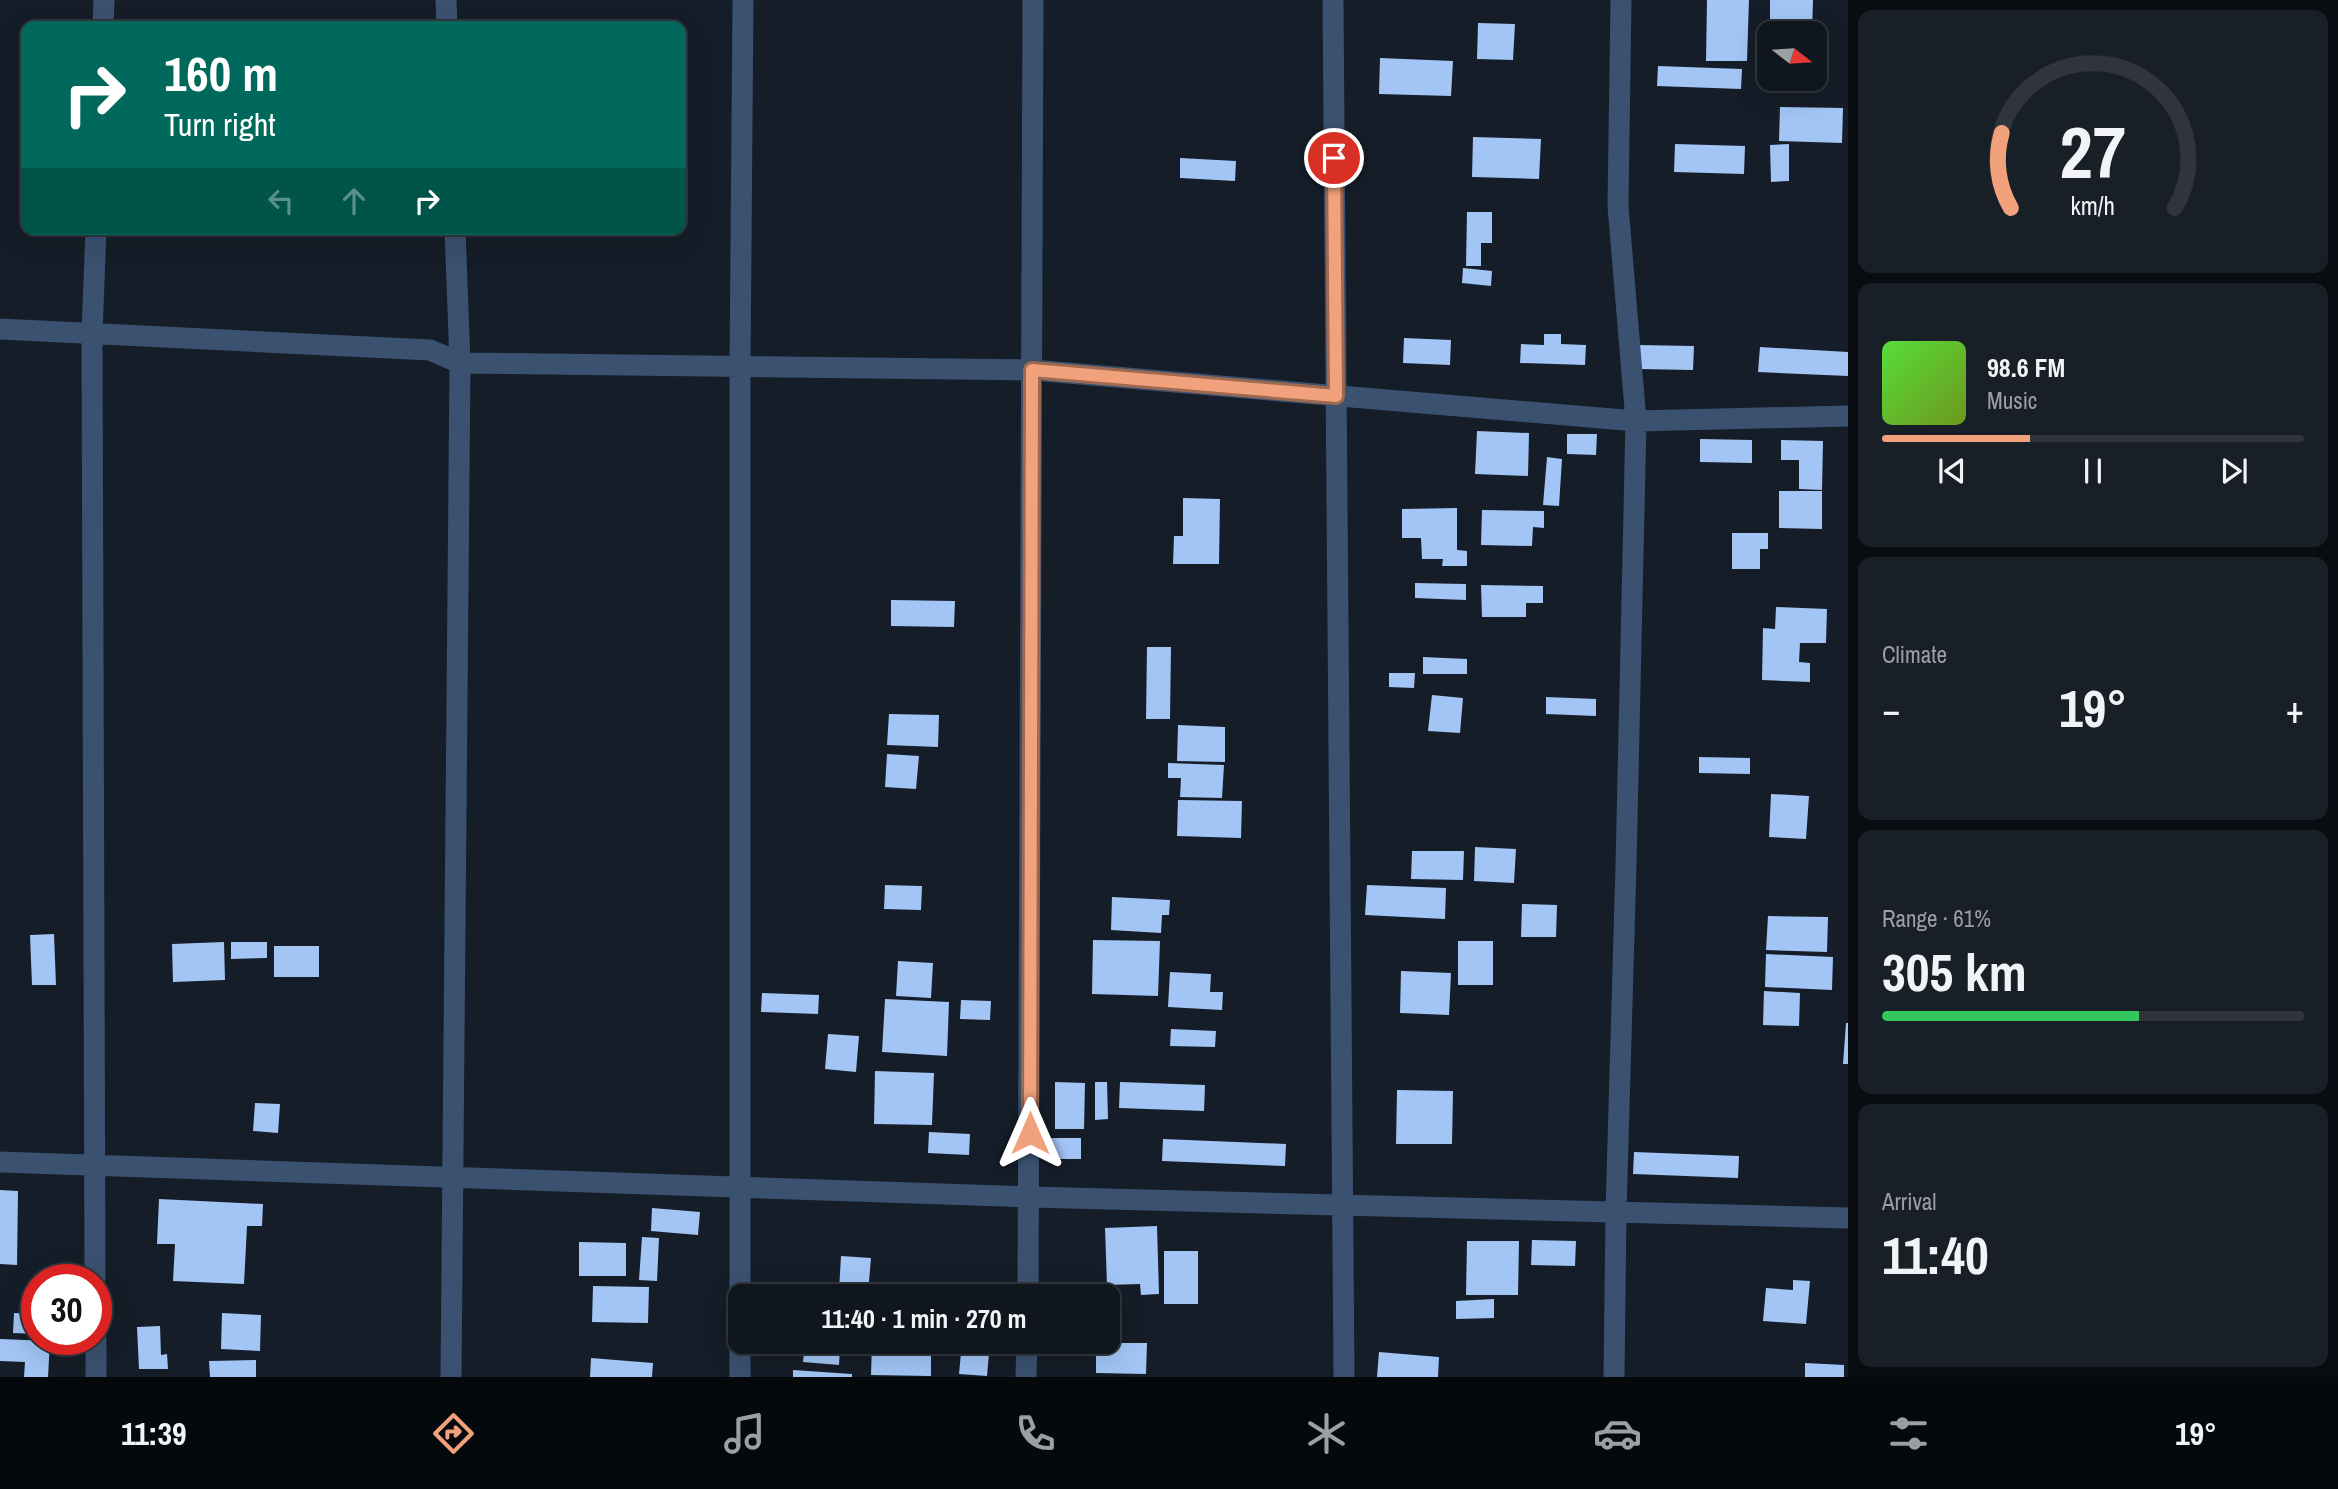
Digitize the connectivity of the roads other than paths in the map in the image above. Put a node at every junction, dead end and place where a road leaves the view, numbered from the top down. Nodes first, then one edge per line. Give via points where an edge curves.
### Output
1 (104, 0) edge
2 (446, 0) edge
3 (743, 0) edge
4 (1033, 0) edge
5 (1333, 0) edge
6 (1621, 0) edge
7 (103, 21) edge
8 (447, 21) edge
9 (96, 235) edge
10 (455, 235) edge
11 (0, 329) edge
12 (92, 334) junction
13 (460, 363) junction
14 (740, 368) junction
15 (1032, 370) junction
16 (1336, 396) junction
17 (1848, 416) edge
18 (1636, 421) junction
19 (0, 1162) edge
20 (95, 1165) junction
21 (453, 1177) junction
22 (740, 1187) junction
23 (1030, 1197) junction
24 (1342, 1205) junction
25 (1616, 1212) junction
26 (1848, 1218) edge
27 (95, 1264) edge
28 (1028, 1284) edge
29 (1027, 1354) edge
30 (96, 1355) edge
31 (96, 1377) edge
32 (451, 1377) edge
33 (740, 1377) edge
34 (1027, 1377) edge
35 (1344, 1377) edge
36 (1614, 1377) edge

1 - 7 street
2 - 8 street
3 - 14 street
4 - 15 street
5 - 16 street
6 - 18 street via 1618,206
9 - 12 street
10 - 13 street
11 - 12 street
12 - 13 street via 430,350
12 - 20 street
13 - 14 street
13 - 21 street
14 - 15 street
14 - 22 street
15 - 16 street
15 - 23 street
16 - 18 street
16 - 24 street
17 - 18 street
18 - 25 street
19 - 20 street
20 - 21 street
20 - 27 street
21 - 22 street
21 - 32 street
22 - 23 street
22 - 33 street
23 - 24 street
23 - 28 street
24 - 25 street
24 - 35 street
25 - 26 street
25 - 36 street
29 - 34 street
30 - 31 street

